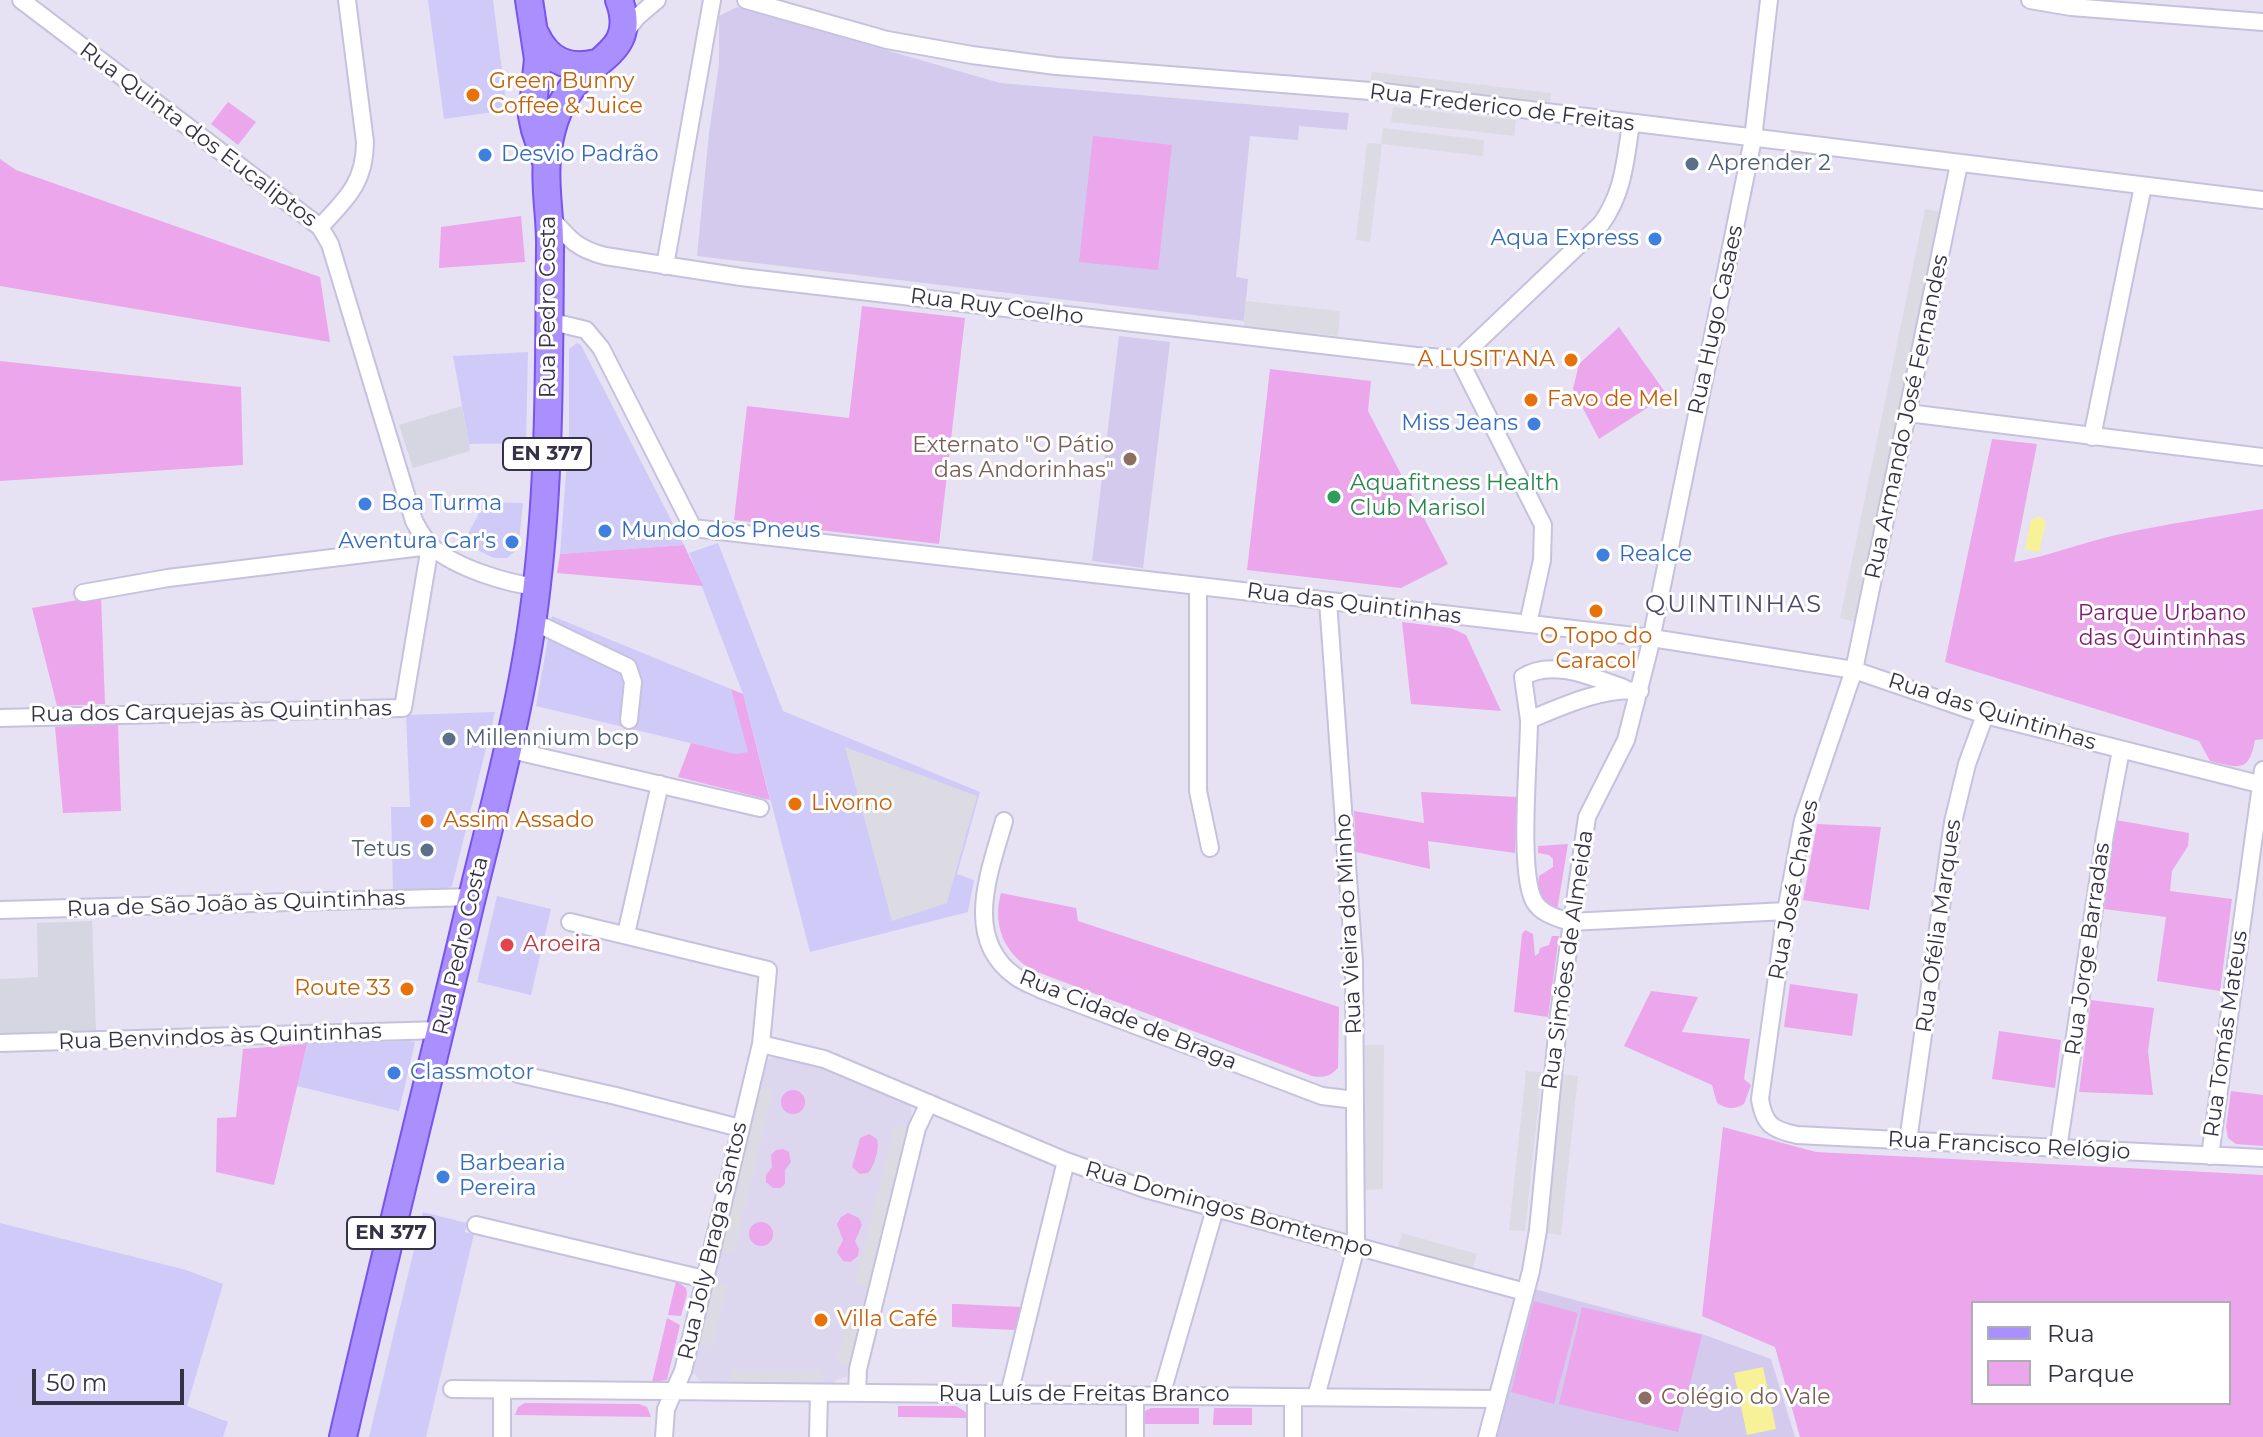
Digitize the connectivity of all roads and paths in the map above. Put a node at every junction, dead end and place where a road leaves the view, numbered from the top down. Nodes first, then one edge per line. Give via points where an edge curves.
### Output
1 (21, 0) edge
2 (347, 0) edge
3 (619, 0) edge
4 (657, 0) edge
5 (712, 0) edge
6 (746, 0) edge
7 (1769, 0) edge
8 (2030, 0) edge
9 (2116, 5) edge
10 (534, 15) edge
11 (2263, 22) edge
12 (622, 37) junction
13 (596, 63) junction
14 (1631, 124) junction
15 (1753, 139) junction
16 (547, 162) junction
17 (1959, 164) junction
18 (2143, 186) junction
19 (2263, 200) edge
20 (551, 218) junction
21 (320, 227) junction
22 (665, 266) junction
23 (549, 321) junction
24 (1459, 359) junction
25 (1908, 413) junction
26 (2092, 437) junction
27 (2263, 457) edge
28 (430, 546) junction
29 (1198, 586) junction
30 (537, 587) junction
31 (83, 593) dead end
32 (1328, 601) junction
33 (532, 621) junction
34 (1528, 624) junction
35 (1652, 638) junction
36 (1854, 670) junction
37 (1632, 690) junction
38 (1985, 715) junction
39 (0, 718) edge
40 (629, 720) dead end
41 (1529, 720) junction
42 (507, 749) junction
43 (2121, 750) junction
44 (2262, 780) edge
45 (660, 784) junction
46 (760, 808) dead end
47 (1004, 821) dead end
48 (1210, 848) dead end
49 (472, 897) junction
50 (0, 910) edge
51 (1786, 911) junction
52 (570, 922) dead end
53 (1570, 922) junction
54 (626, 934) junction
55 (441, 1030) junction
56 (0, 1043) edge
57 (761, 1044) junction
58 (518, 1074) dead end
59 (1355, 1100) junction
60 (929, 1103) junction
61 (1762, 1116) joint
62 (740, 1128) junction
63 (1908, 1141) junction
64 (2058, 1149) junction
65 (2210, 1156) junction
66 (2263, 1158) edge
67 (1066, 1161) junction
68 (1215, 1209) junction
69 (476, 1225) dead end
70 (1356, 1247) junction
71 (704, 1279) junction
72 (1525, 1292) junction
73 (452, 1389) dead end
74 (502, 1392) junction
75 (673, 1393) junction
76 (819, 1393) junction
77 (857, 1393) junction
78 (976, 1394) junction
79 (1009, 1394) junction
80 (1135, 1396) junction
81 (1161, 1396) junction
82 (1293, 1397) junction
83 (1316, 1397) junction
84 (1496, 1399) junction
85 (343, 1437) edge
86 (502, 1437) edge
87 (664, 1437) edge
88 (818, 1437) edge
89 (976, 1437) edge
90 (1135, 1437) edge
91 (1293, 1437) edge
92 (1487, 1437) edge

1 - 21 street, Rua Quinta dos Eucaliptos
2 - 21 street via 365,160 356,186
3 - 12 main road
4 - 12 street
5 - 22 street
6 - 14 street, Rua Frederico de Freitas via 887,40 972,55 1383,92
7 - 15 street, Rua Hugo Casaes
8 - 9 street
9 - 11 street
10 - 13 main road, Rua Pedro Costa via 549,56 572,66
10 - 16 main road, Rua Pedro Costa / EN 377 via 538,59 532,116
12 - 13 main road, Rua Pedro Costa
13 - 16 main road, Rua Pedro Costa / EN 377 via 560,106
14 - 15 street, Rua Frederico de Freitas
14 - 24 street via 1615,205
15 - 17 street, Rua Frederico de Freitas
15 - 35 street, Rua Hugo Casaes
16 - 20 main road, Rua Pedro Costa / EN 377
17 - 18 street, Rua Frederico de Freitas
17 - 25 street, Rua Armando José Fernandes
18 - 19 street, Rua Frederico de Freitas
18 - 26 street
20 - 22 street, Rua Ruy Coelho via 585,251
20 - 23 main road, Rua Pedro Costa / EN 377
21 - 28 street, Rua Quinta dos Eucaliptos via 330,244 414,521
22 - 24 street, Rua Ruy Coelho
23 - 29 street, Rua das Quintinhas via 586,330 601,348 693,528
23 - 30 main road, Rua Pedro Costa / EN 377 via 545,506
24 - 34 street via 1543,525 1542,560
25 - 26 street
25 - 36 street, Rua Armando José Fernandes
26 - 27 street
28 - 30 street via 503,581
28 - 31 street
28 - 39 street, Rua dos Carquejas às Quintinhas via 403,708
29 - 32 street, Rua das Quintinhas
29 - 48 street via 1198,791
30 - 33 main road, Rua Pedro Costa / EN 377
32 - 34 street, Rua das Quintinhas
32 - 59 street, Rua Vieira do Minho via 1354,962
33 - 40 street via 628,667 633,682
33 - 42 main road, Rua Pedro Costa / EN 377
34 - 35 street, Rua das Quintinhas
35 - 36 street, Rua das Quintinhas
35 - 37 street, Rua Simões de Almeida
36 - 38 street, Rua das Quintinhas
36 - 51 street, Rua José Chaves via 1803,820
37 - 41 street via 1559,707
37 - 41 street via 1577,672 1534,670 1523,677
37 - 53 street, Rua Simões de Almeida via 1626,740 1587,817
38 - 43 street, Rua das Quintinhas
38 - 63 street, Rua Ofélia Marques via 1953,822
41 - 53 street via 1526,867 1534,901 1548,915
42 - 45 street
42 - 49 main road, Rua Pedro Costa / EN 377
43 - 44 street, Rua das Quintinhas
43 - 64 street, Rua Jorge Barradas
44 - 65 street, Rua Tomás Mateus
45 - 46 street
45 - 54 street
47 - 59 street, Rua Cidade de Braga via 982,911 989,944 1014,976 1322,1096
49 - 50 street, Rua de São João às Quintinhas
49 - 55 main road, Rua Pedro Costa / EN 377
51 - 53 street
51 - 61 street, Rua José Chaves
52 - 54 street
53 - 72 street, Rua Simões de Almeida via 1538,1230
54 - 57 street, Rua Joly Braga Santos via 768,970
55 - 56 street, Rua Benvindos às Quintinhas
55 - 85 main road, Rua Pedro Costa / EN 377
57 - 60 street, Rua Domingos Bomtempo via 824,1059
57 - 62 street, Rua Joly Braga Santos
58 - 62 street
59 - 70 street, Rua Vieira do Minho
60 - 67 street, Rua Domingos Bomtempo
60 - 77 street via 917,1128 858,1369
61 - 63 street, Rua Francisco Relógio via 1777,1131 1797,1135
62 - 71 street, Rua Joly Braga Santos
63 - 64 street, Rua Francisco Relógio
64 - 65 street, Rua Francisco Relógio
65 - 66 street, Rua Francisco Relógio
67 - 68 street, Rua Domingos Bomtempo
67 - 79 street
68 - 70 street, Rua Domingos Bomtempo
68 - 81 street
69 - 71 street
70 - 72 street, Rua Domingos Bomtempo
70 - 83 street, Rua Vieira do Minho
71 - 75 street, Rua Joly Braga Santos
72 - 84 street, Rua Simões de Almeida
73 - 74 street, Rua Luís de Freitas Branco
74 - 75 street, Rua Luís de Freitas Branco
74 - 86 street
75 - 76 street, Rua Luís de Freitas Branco
75 - 87 street, Rua Joly Braga Santos
76 - 77 street, Rua Luís de Freitas Branco
76 - 88 street
77 - 78 street, Rua Luís de Freitas Branco
78 - 79 street, Rua Luís de Freitas Branco
78 - 89 street
79 - 80 street, Rua Luís de Freitas Branco
80 - 81 street, Rua Luís de Freitas Branco
80 - 90 street
81 - 82 street, Rua Luís de Freitas Branco
82 - 83 street, Rua Luís de Freitas Branco
82 - 91 street
83 - 84 street, Rua Luís de Freitas Branco
84 - 92 street, Rua Simões de Almeida

